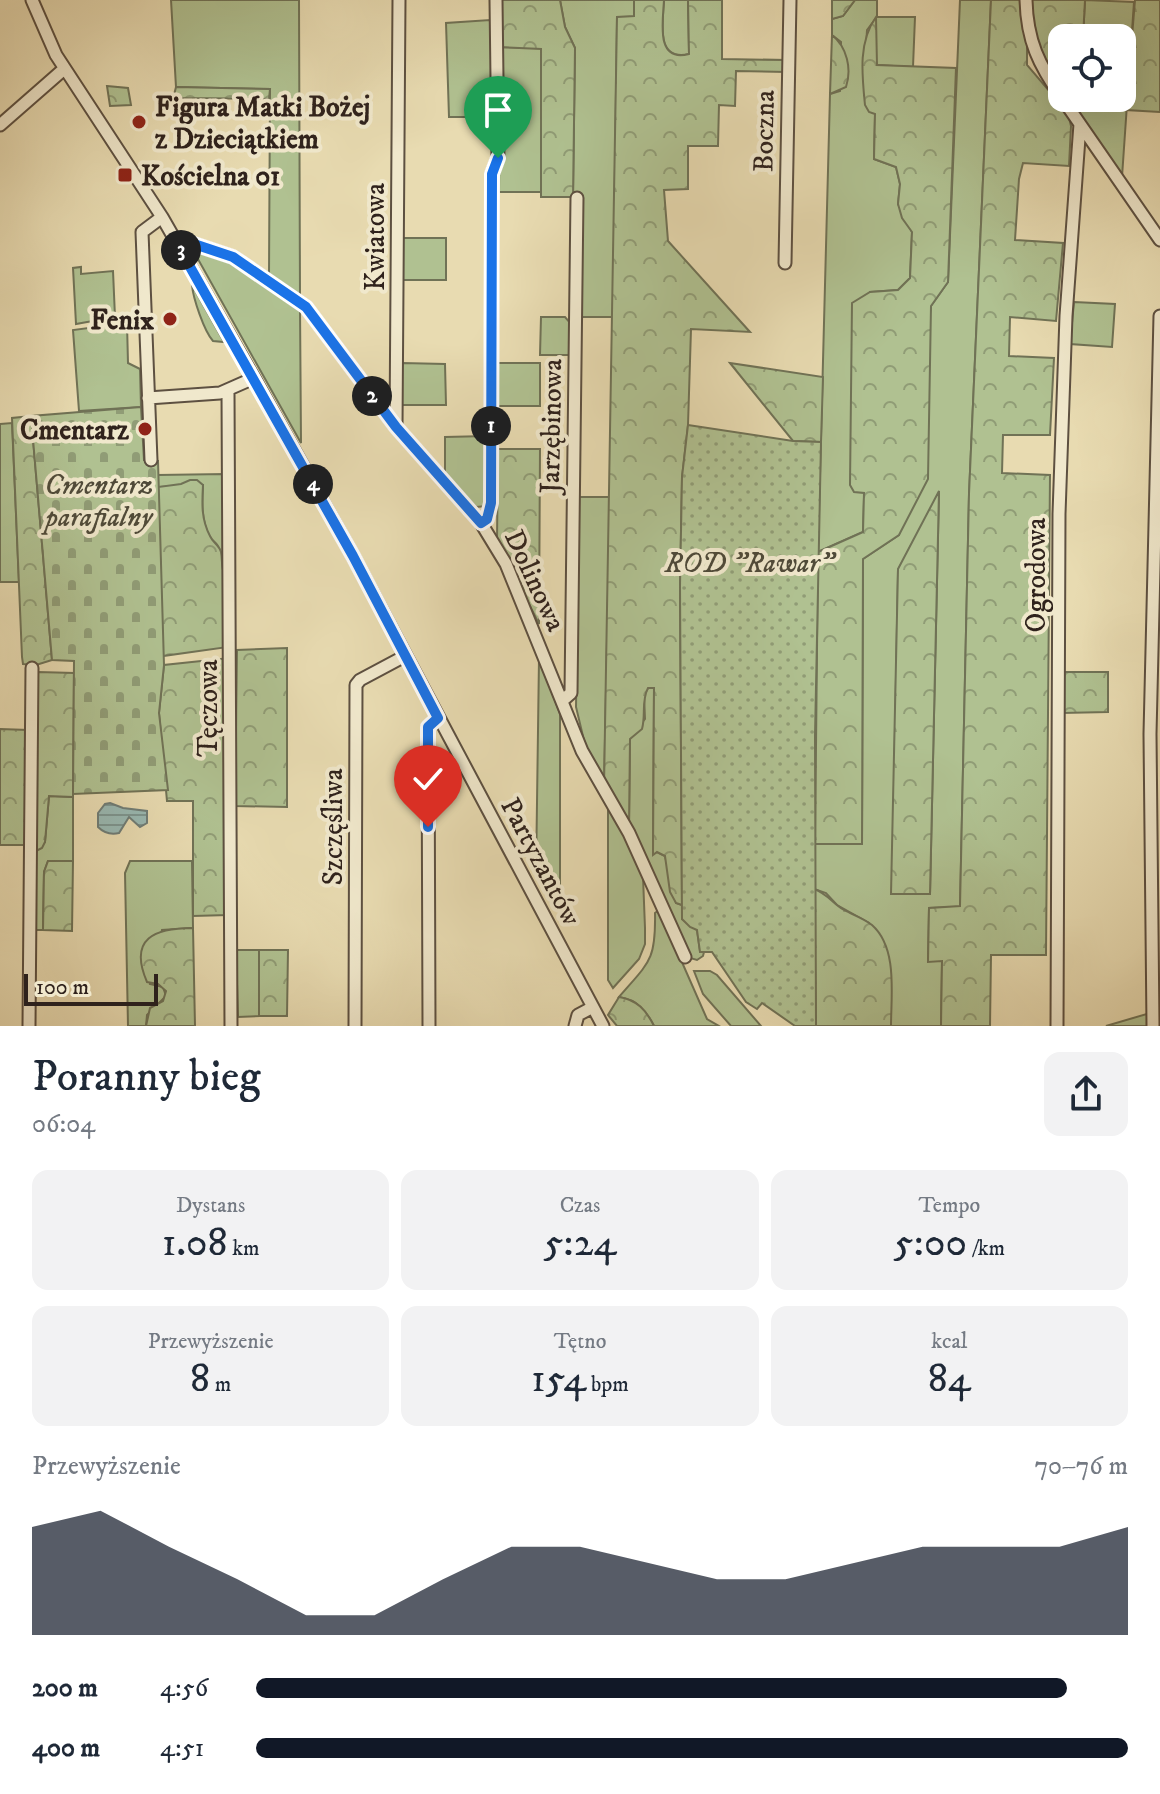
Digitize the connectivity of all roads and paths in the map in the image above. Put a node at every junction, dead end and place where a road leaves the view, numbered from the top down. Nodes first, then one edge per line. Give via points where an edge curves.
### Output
1 (32, 0) edge
2 (399, 0) edge
3 (496, 0) edge
4 (790, 0) edge
5 (1026, 0) edge
6 (64, 69) junction
7 (1048, 76) edge
8 (1072, 112) edge
9 (1080, 124) junction
10 (0, 125) edge
11 (577, 198) dead end
12 (162, 217) junction
13 (1160, 240) edge
14 (176, 242) junction
15 (785, 263) dead end
16 (1160, 316) edge
17 (254, 378) junction
18 (228, 391) junction
19 (148, 398) junction
20 (396, 427) junction
21 (151, 460) dead end
22 (481, 523) junction
23 (405, 656) junction
24 (32, 668) dead end
25 (563, 700) junction
26 (438, 718) junction
27 (685, 957) dead end
28 (593, 1007) junction
29 (29, 1026) edge
30 (231, 1026) edge
31 (355, 1026) edge
32 (429, 1026) edge
33 (575, 1026) edge
34 (603, 1026) edge
35 (1057, 1026) edge
36 (1153, 1026) edge

1 - 6 street, Partyzantów
2 - 20 street, Kwiatowa
3 - 22 street via 491,503
4 - 15 street, Boczna
5 - 7 street via 1035,55
6 - 10 street
6 - 12 street, Partyzantów
8 - 9 street
9 - 13 street
9 - 35 street, Ogrodowa via 1059,514
11 - 25 street, Jarzębinowa via 571,693
12 - 14 street, Partyzantów
12 - 19 street via 142,232
14 - 17 street, Partyzantów
14 - 20 street, Dolinowa via 233,257 306,307
16 - 36 street via 1150,734
17 - 18 street
17 - 23 street, Partyzantów
18 - 19 street
18 - 30 street, Tęczowa
19 - 21 street
20 - 22 street, Dolinowa
22 - 25 street, Dolinowa via 513,578
23 - 26 street, Partyzantów
23 - 31 street, Szczęśliwa via 356,685
24 - 29 street
25 - 27 street, Dolinowa via 582,751 629,833
26 - 28 street, Partyzantów
26 - 32 street via 428,727
28 - 33 street via 578,1015
28 - 34 street, Partyzantów

